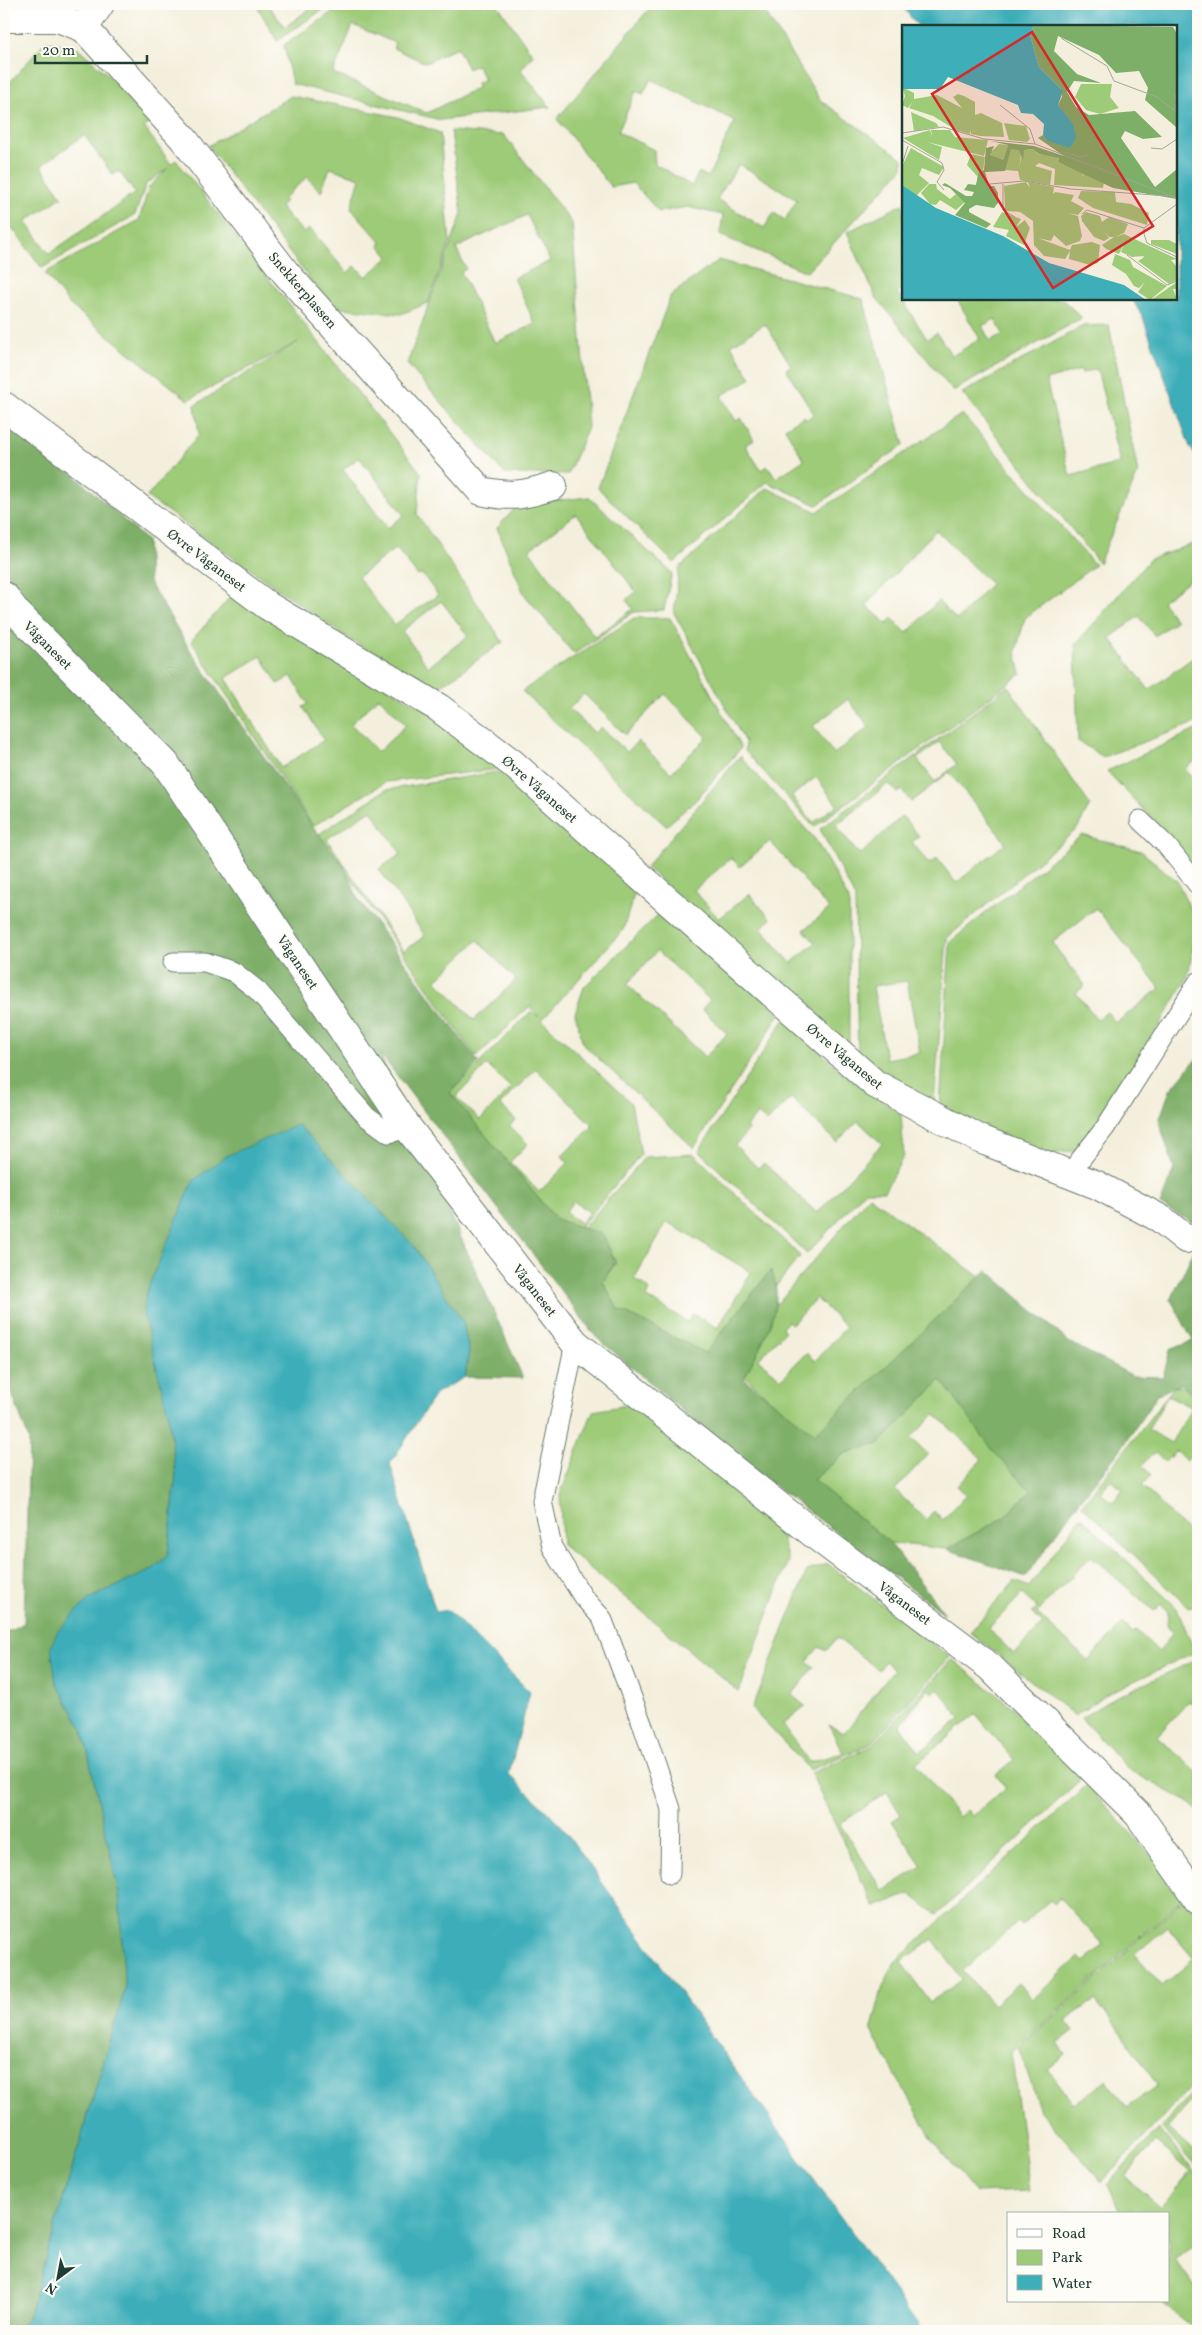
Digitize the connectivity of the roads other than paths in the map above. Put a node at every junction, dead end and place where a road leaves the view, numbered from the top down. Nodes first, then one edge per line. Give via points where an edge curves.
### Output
1 (100, 4) edge
2 (4, 18) edge
3 (84, 28) junction
4 (4, 406) edge
5 (553, 486) dead end
6 (4, 596) edge
7 (1140, 820) dead end
8 (1198, 884) edge
9 (174, 962) dead end
10 (1198, 982) edge
11 (408, 1128) junction
12 (1068, 1174) junction
13 (1186, 1239) dead end
14 (575, 1343) junction
15 (670, 1874) dead end
16 (1198, 1900) edge

1 - 3 street
2 - 3 street via 58,18
3 - 5 street, Snekkerplassen via 183,138 285,272 481,491 506,496
4 - 12 street, Øvre Våganeset via 268,606 439,708 512,764 875,1084 980,1139
6 - 11 street, Våganeset via 165,763
7 - 8 lane
9 - 11 lane via 205,962 234,972 258,991 366,1116 389,1133
10 - 12 lane via 1105,1128
11 - 14 street, Våganeset
12 - 13 street, Øvre Våganeset via 1097,1185 1161,1219
14 - 15 lane via 542,1501 552,1548 583,1598 602,1618 644,1729 671,1809
14 - 16 street, Våganeset via 815,1536 990,1667 1138,1814

